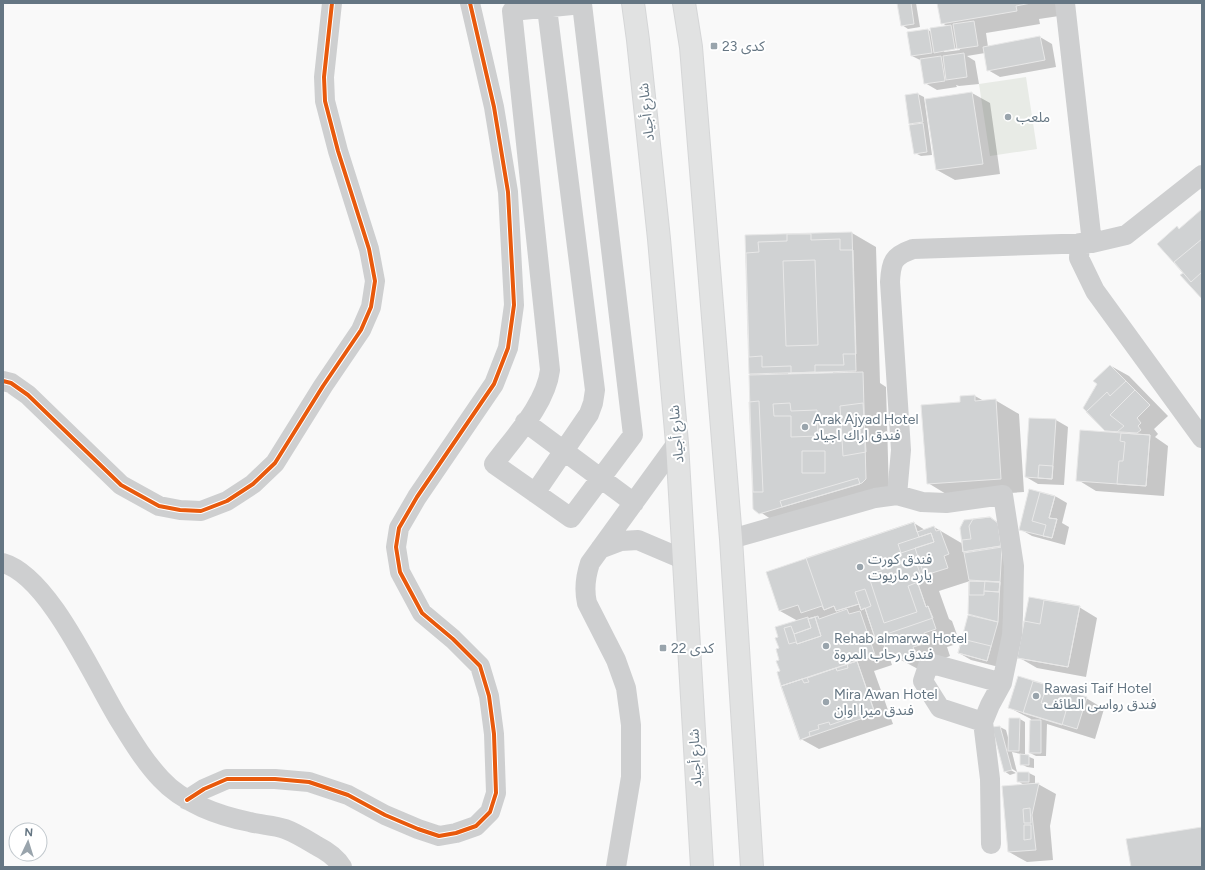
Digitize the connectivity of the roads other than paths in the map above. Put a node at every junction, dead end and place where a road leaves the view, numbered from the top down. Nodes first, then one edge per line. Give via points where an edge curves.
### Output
1 (332, 3) edge
2 (470, 3) edge
3 (633, 3) edge
4 (684, 3) edge
5 (1065, 3) edge
6 (547, 8) junction
7 (1202, 175) edge
8 (1086, 243) junction
9 (3, 381) edge
10 (525, 422) junction
11 (1202, 438) edge
12 (677, 443) junction
13 (564, 451) junction
14 (600, 478) junction
15 (535, 493) junction
16 (897, 495) junction
17 (634, 503) junction
18 (731, 539) junction
19 (600, 548) junction
20 (685, 560) junction
21 (3, 563) edge
22 (1002, 683) junction
23 (982, 722) junction
24 (187, 800) junction
25 (991, 844) dead end
26 (342, 867) edge
27 (616, 867) edge
28 (702, 867) edge
29 (752, 867) edge

1 - 9 street via 324,76 325,101 369,249 375,281 371,307 360,330 275,463 253,484 221,504 201,511 158,506 121,485 28,395 11,383
2 - 24 street via 494,107 508,192 514,305 508,348 494,384 417,497 399,528 396,547 400,572 422,613 454,639 480,666 489,696 494,734 496,793 490,812 476,826 439,836 385,815 348,795 309,782 227,779
3 - 12 main road, شارع أجياد via 659,239
4 - 18 main road via 691,55
5 - 8 street
6 - 10 street via 512,11 550,370 549,382 540,401
6 - 13 street via 595,390 588,414
6 - 14 street via 582,4 633,435
7 - 8 street via 1126,235
8 - 11 street via 1080,258 1095,291
8 - 16 street via 913,249 900,254 891,265 901,450
10 - 13 street
10 - 15 street via 494,464
12 - 17 street
12 - 20 main road, شارع أجياد
13 - 14 street
13 - 15 street
14 - 15 street via 571,518
14 - 17 street
16 - 18 street via 875,498
16 - 22 street via 922,502 946,504 1003,495 1014,566 1012,635
17 - 19 street
18 - 29 main road
19 - 20 street via 621,541 638,540
19 - 27 street via 587,572 585,595 616,660 626,688 631,725 631,777
20 - 28 main road, شارع أجياد
21 - 24 street via 10,565 30,580 56,611 137,748 162,780
22 - 23 street
22 - 23 street via 929,663 922,681 940,708
23 - 25 street via 990,779
24 - 26 street via 247,822 284,828 321,848 338,860

